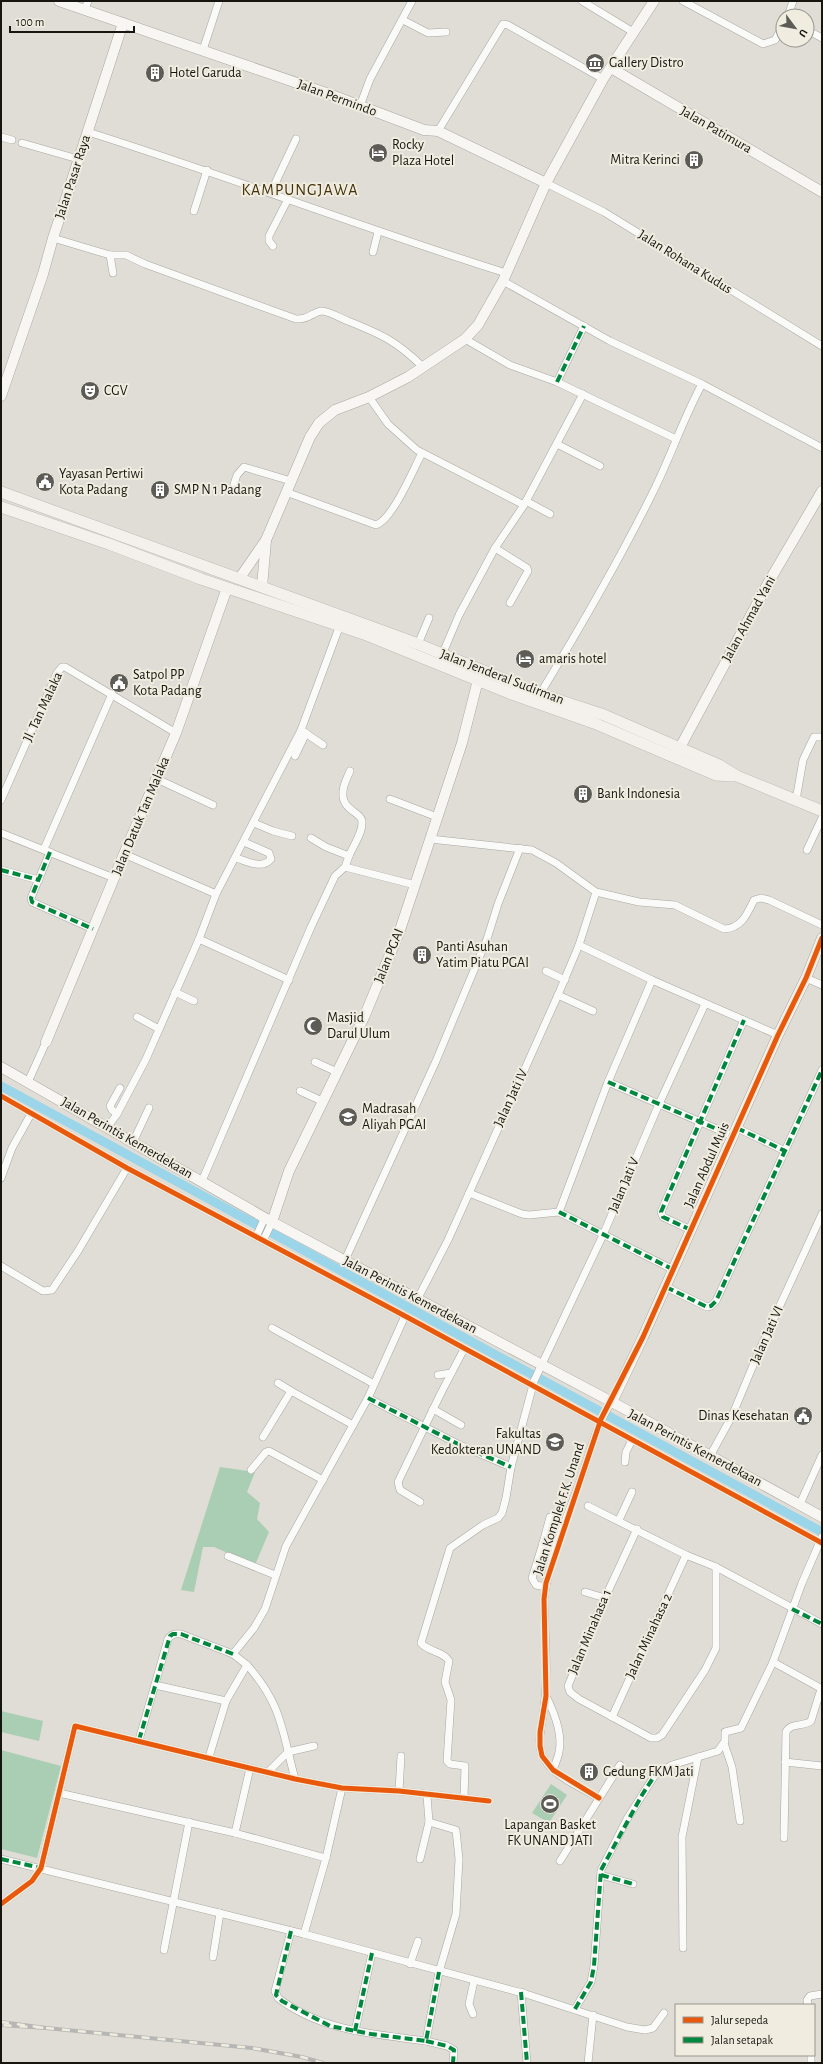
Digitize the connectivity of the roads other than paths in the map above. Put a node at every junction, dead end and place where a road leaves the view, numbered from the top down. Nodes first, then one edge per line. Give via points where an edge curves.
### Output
1 (59, 1) edge
2 (219, 1) edge
3 (412, 1) edge
4 (582, 1) edge
5 (682, 1) edge
6 (650, 2) edge
7 (87, 5) edge
8 (403, 20) junction
9 (123, 23) junction
10 (446, 32) dead end
11 (633, 32) junction
12 (775, 40) edge
13 (203, 50) junction
14 (611, 68) junction
15 (603, 79) junction
16 (360, 106) junction
17 (438, 131) junction
18 (88, 132) junction
19 (1, 136) edge
20 (296, 139) dead end
21 (12, 140) dead end
22 (25, 144) dead end
23 (78, 159) junction
24 (207, 170) junction
25 (546, 183) junction
26 (271, 192) junction
27 (822, 192) edge
28 (288, 199) junction
29 (194, 211) dead end
30 (378, 232) junction
31 (53, 238) junction
32 (273, 246) dead end
33 (373, 252) dead end
34 (110, 255) junction
35 (113, 272) dead end
36 (505, 277) junction
37 (584, 326) junction
38 (466, 339) junction
39 (822, 346) edge
40 (423, 367) junction
41 (557, 382) junction
42 (702, 384) junction
43 (583, 394) junction
44 (1, 396) edge
45 (369, 397) junction
46 (676, 439) junction
47 (557, 444) junction
48 (822, 448) edge
49 (422, 453) junction
50 (600, 466) dead end
51 (291, 481) junction
52 (234, 484) dead end
53 (822, 491) edge
54 (1, 492) edge
55 (286, 492) junction
56 (524, 503) junction
57 (1, 507) edge
58 (550, 514) dead end
59 (266, 540) junction
60 (495, 548) junction
61 (239, 579) junction
62 (262, 587) junction
63 (227, 588) junction
64 (510, 603) dead end
65 (429, 618) dead end
66 (340, 625) junction
67 (418, 644) junction
68 (442, 655) junction
69 (478, 680) junction
70 (112, 694) junction
71 (540, 694) junction
72 (303, 731) junction
73 (176, 733) junction
74 (822, 737) edge
75 (323, 745) dead end
76 (678, 753) junction
77 (295, 756) dead end
78 (350, 771) dead end
79 (157, 779) junction
80 (390, 799) dead end
81 (1, 800) edge
82 (796, 800) junction
83 (213, 805) dead end
84 (822, 811) edge
85 (437, 817) junction
86 (822, 818) edge
87 (254, 823) junction
88 (1, 833) edge
89 (292, 836) dead end
90 (311, 838) dead end
91 (430, 839) junction
92 (244, 842) junction
93 (520, 848) junction
94 (47, 850) junction
95 (807, 850) dead end
96 (124, 854) junction
97 (349, 856) junction
98 (236, 858) junction
99 (345, 867) junction
100 (1, 870) edge
101 (114, 878) junction
102 (39, 880) junction
103 (415, 885) junction
104 (596, 892) junction
105 (216, 894) junction
106 (822, 925) edge
107 (93, 929) junction
108 (822, 938) edge
109 (199, 939) junction
110 (579, 945) junction
111 (546, 971) dead end
112 (806, 978) junction
113 (289, 980) junction
114 (565, 980) junction
115 (652, 980) junction
116 (822, 986) edge
117 (174, 992) junction
118 (558, 995) junction
119 (194, 1001) dead end
120 (705, 1004) junction
121 (593, 1011) dead end
122 (137, 1017) dead end
123 (744, 1020) junction
124 (159, 1029) junction
125 (778, 1035) junction
126 (46, 1042) joint
127 (315, 1062) dead end
128 (1, 1068) edge
129 (822, 1070) edge
130 (337, 1072) junction
131 (28, 1082) junction
132 (608, 1082) junction
133 (120, 1088) dead end
134 (300, 1092) dead end
135 (1, 1096) edge
136 (322, 1101) junction
137 (659, 1104) junction
138 (149, 1108) dead end
139 (31, 1114) junction
140 (117, 1114) junction
141 (700, 1122) junction
142 (107, 1128) junction
143 (735, 1132) junction
144 (133, 1142) junction
145 (785, 1151) junction
146 (127, 1168) junction
147 (1, 1178) edge
148 (202, 1181) junction
149 (469, 1193) junction
150 (559, 1212) junction
151 (822, 1214) edge
152 (267, 1222) junction
153 (691, 1230) junction
154 (257, 1233) junction
155 (603, 1235) junction
156 (264, 1238) junction
157 (345, 1260) junction
158 (1, 1266) edge
159 (674, 1270) junction
160 (666, 1287) junction
161 (417, 1300) junction
162 (405, 1316) junction
163 (272, 1328) dead end
164 (464, 1349) junction
165 (540, 1369) junction
166 (451, 1373) junction
167 (438, 1375) dead end
168 (278, 1383) dead end
169 (533, 1383) junction
170 (374, 1384) junction
171 (291, 1391) junction
172 (368, 1398) junction
173 (610, 1405) junction
174 (433, 1409) junction
175 (601, 1421) junction
176 (353, 1425) junction
177 (461, 1425) dead end
178 (425, 1427) junction
179 (263, 1436) dead end
180 (632, 1440) junction
181 (822, 1455) edge
182 (710, 1456) junction
183 (625, 1462) dead end
184 (511, 1467) junction
185 (251, 1470) dead end
186 (323, 1480) junction
187 (632, 1492) dead end
188 (420, 1502) dead end
189 (800, 1504) junction
190 (588, 1506) dead end
191 (550, 1517) dead end
192 (822, 1517) edge
193 (619, 1520) junction
194 (637, 1529) junction
195 (821, 1540) edge
196 (542, 1543) junction
197 (557, 1548) junction
198 (686, 1555) junction
199 (228, 1556) dead end
200 (716, 1567) junction
201 (275, 1575) junction
202 (546, 1587) junction
203 (585, 1592) dead end
204 (605, 1598) junction
205 (792, 1609) junction
206 (822, 1624) edge
207 (233, 1654) junction
208 (773, 1662) junction
209 (248, 1665) junction
210 (155, 1685) junction
211 (822, 1689) edge
212 (546, 1696) junction
213 (226, 1701) junction
214 (612, 1717) junction
215 (139, 1740) junction
216 (724, 1743) junction
217 (314, 1746) dead end
218 (288, 1752) junction
219 (401, 1756) dead end
220 (209, 1757) junction
221 (698, 1757) junction
222 (784, 1762) junction
223 (620, 1765) dead end
224 (822, 1766) edge
225 (250, 1768) junction
226 (553, 1770) junction
227 (268, 1772) junction
228 (295, 1779) junction
229 (342, 1788) junction
230 (399, 1791) junction
231 (59, 1793) junction
232 (427, 1796) junction
233 (464, 1798) junction
234 (599, 1798) junction
235 (489, 1802) dead end
236 (740, 1821) dead end
237 (189, 1822) junction
238 (429, 1822) junction
239 (235, 1833) junction
240 (784, 1838) dead end
241 (326, 1858) junction
242 (1, 1859) edge
243 (420, 1859) dead end
244 (560, 1861) dead end
245 (41, 1868) junction
246 (601, 1875) junction
247 (633, 1884) dead end
248 (173, 1900) junction
249 (1, 1904) edge
250 (220, 1913) junction
251 (291, 1931) junction
252 (304, 1934) junction
253 (418, 1941) dead end
254 (682, 1948) dead end
255 (164, 1950) dead end
256 (372, 1953) junction
257 (213, 1957) dead end
258 (410, 1964) junction
259 (439, 1972) junction
260 (474, 1980) junction
261 (521, 1992) junction
262 (822, 1994) edge
263 (808, 2004) edge
264 (575, 2009) junction
265 (664, 2013) dead end
266 (473, 2014) dead end
267 (593, 2016) junction
268 (355, 2031) junction
269 (426, 2041) junction
270 (453, 2063) edge
271 (527, 2063) edge
272 (588, 2063) edge

1 - 7 main road
2 - 13 street
3 - 8 street
4 - 11 street
5 - 12 street via 763,44
6 - 11 main road
7 - 9 main road
8 - 10 street via 428,33
8 - 16 street via 370,79
9 - 13 main road, Jalan Permindo
9 - 18 main road, Jalan Pasar Raya
11 - 14 main road
13 - 16 main road, Jalan Permindo
14 - 15 main road
14 - 27 main road, Jalan Patimura
15 - 17 street via 503,24
15 - 25 main road
16 - 17 main road, Jalan Permindo via 424,130
17 - 25 main road, Jalan Permindo
18 - 23 main road, Jalan Pasar Raya
18 - 24 street
19 - 21 street
20 - 26 street
22 - 23 street
23 - 31 main road, Jalan Pasar Raya
24 - 26 street
24 - 29 street
25 - 36 main road
25 - 39 street, Jalan Rohana Kudus via 604,212
26 - 28 street
28 - 30 street
28 - 32 street via 269,236
30 - 33 street
30 - 36 street
31 - 34 street
31 - 44 main road, Jalan Pasar Raya
34 - 35 street
34 - 40 street via 126,255 296,319 303,320 318,312 329,313 385,336
36 - 37 street
36 - 38 main road via 490,308
37 - 41 street
37 - 42 street
38 - 40 main road
38 - 41 street via 510,365
40 - 45 main road
41 - 43 street
42 - 46 street
42 - 48 street
43 - 46 street
43 - 47 street
45 - 49 street via 395,432
45 - 51 main road via 335,410 319,423 310,437
46 - 71 street via 653,491 582,624
47 - 50 street
47 - 56 street
49 - 55 street via 381,524 376,525
49 - 56 street
51 - 52 street via 244,467
51 - 55 main road
53 - 76 main road, Jalan Ahmad Yani via 767,585
54 - 61 main road, Jalan Jenderal Sudirman
55 - 59 main road
56 - 58 street
56 - 60 street
57 - 63 main road
59 - 61 main road
59 - 62 main road
60 - 64 street via 528,571
60 - 68 street
61 - 62 main road, Jalan Jenderal Sudirman
62 - 67 main road, Jalan Jenderal Sudirman
63 - 66 main road
63 - 73 main road, Jalan Datuk Tan Malaka
65 - 67 street
66 - 69 main road
66 - 72 street
67 - 68 main road, Jalan Jenderal Sudirman
68 - 71 main road, Jalan Jenderal Sudirman
69 - 76 main road
69 - 85 main road, Jalan PGAI via 462,743
70 - 73 street, Jl. Tan Malaka
70 - 81 street, Jl. Tan Malaka via 65,667 59,670
70 - 94 street
71 - 76 main road, Jalan Jenderal Sudirman via 585,708
72 - 75 street
72 - 77 street
72 - 87 street
73 - 79 main road, Jalan Datuk Tan Malaka
74 - 82 street via 814,737 803,760
76 - 82 main road, Jalan Jenderal Sudirman via 719,765 737,776
78 - 97 street via 343,799 348,809 361,817 362,828
79 - 83 street
79 - 96 main road, Jalan Datuk Tan Malaka
80 - 85 street
82 - 84 main road, Jalan Jenderal Sudirman
85 - 91 main road, Jalan PGAI
86 - 95 street
87 - 89 street
87 - 92 street
88 - 94 street
90 - 97 street
91 - 93 street
91 - 103 main road, Jalan PGAI
92 - 98 street
92 - 98 street via 269,853 271,859 260,865
93 - 104 street via 538,852
93 - 157 street via 484,946 436,1061
94 - 101 street
94 - 102 street
96 - 101 main road, Jalan Datuk Tan Malaka
96 - 105 street
97 - 99 street
98 - 105 street
99 - 103 street
99 - 113 street via 332,882
100 - 102 street
101 - 107 main road, Jalan Datuk Tan Malaka
102 - 107 street via 32,898 33,903
103 - 130 main road, Jalan PGAI via 400,930 365,1014
104 - 106 street via 639,902 675,905 724,929 733,928 746,917 754,900 761,898
104 - 110 street, Jalan Jati IV
105 - 109 street
107 - 126 main road, Jalan Datuk Tan Malaka
108 - 112 main road, Jalan Abdul Muis
109 - 113 street
109 - 117 street
110 - 114 street, Jalan Jati IV
110 - 115 street
111 - 114 street
112 - 116 street
112 - 125 main road, Jalan Abdul Muis
113 - 148 street
114 - 118 street, Jalan Jati IV
115 - 120 street
115 - 132 street
117 - 119 street
117 - 124 street
118 - 121 street
118 - 149 street, Jalan Jati IV
120 - 123 street
120 - 137 street, Jalan Jati V
122 - 124 street
123 - 125 street
123 - 141 street
124 - 140 street
125 - 143 main road, Jalan Abdul Muis
126 - 131 street
127 - 130 street
128 - 131 main road, Jalan Perintis Kemerdekaan
129 - 145 street
130 - 136 main road, Jalan PGAI
131 - 142 main road, Jalan Perintis Kemerdekaan
132 - 137 street
132 - 150 street
133 - 140 street via 110,1106
134 - 136 street
135 - 139 street
136 - 152 main road, Jalan PGAI
137 - 141 street
137 - 155 street, Jalan Jati V
138 - 144 street
139 - 146 street
139 - 147 street via 12,1148
140 - 142 street
141 - 143 street
141 - 153 street via 661,1212 663,1217
142 - 144 main road, Jalan Perintis Kemerdekaan
143 - 145 street
143 - 153 main road, Jalan Abdul Muis
144 - 148 main road, Jalan Perintis Kemerdekaan
145 - 160 street via 714,1304 707,1307
146 - 154 street
146 - 158 street via 52,1290 43,1291
148 - 152 main road, Jalan Perintis Kemerdekaan
149 - 150 street via 522,1214
149 - 161 street, Jalan Jati IV
150 - 155 street
151 - 182 street, Jalan Jati VI via 759,1350 732,1416
152 - 154 street
152 - 156 street
152 - 157 main road, Jalan Perintis Kemerdekaan
153 - 159 main road, Jalan Abdul Muis
154 - 156 street
155 - 159 street
155 - 165 street, Jalan Jati V
156 - 162 street
157 - 161 main road, Jalan Perintis Kemerdekaan
159 - 160 main road, Jalan Abdul Muis
160 - 173 main road, Jalan Abdul Muis
161 - 165 main road, Jalan Perintis Kemerdekaan
162 - 164 street
162 - 170 street
163 - 170 street
164 - 166 street
164 - 169 street
165 - 169 street, Jalan Jati V
165 - 173 main road, Jalan Perintis Kemerdekaan
166 - 167 street
166 - 174 street
168 - 171 street
169 - 175 street
169 - 184 street, Jalan Jati V
170 - 172 street
171 - 176 street
171 - 179 street
172 - 176 street
172 - 178 street
173 - 175 street, Jalan Komplek F.K. Unand
173 - 182 main road, Jalan Perintis Kemerdekaan
174 - 177 street
174 - 178 street
175 - 180 street
175 - 197 street, Jalan Komplek F.K. Unand
176 - 186 street
178 - 184 street
178 - 188 street via 398,1482 400,1490
180 - 183 street via 626,1452
180 - 195 street
181 - 189 street
182 - 189 main road, Jalan Perintis Kemerdekaan
184 - 233 street, Jalan Jati V via 502,1513 450,1548 421,1641 424,1647 449,1661 445,1682 451,1700 448,1760 450,1764 465,1766
185 - 186 street via 269,1451
186 - 201 street via 291,1536
187 - 193 street
189 - 192 main road, Jalan Perintis Kemerdekaan
190 - 193 street
191 - 196 street
193 - 194 street
194 - 198 street
194 - 204 street, Jalan Minahasa 1
195 - 205 street
196 - 197 street
196 - 202 street via 532,1578 536,1585
197 - 202 street, Jalan Komplek F.K. Unand
198 - 200 street
198 - 214 street, Jalan Minahasa 2
199 - 201 street
200 - 205 street
200 - 214 street via 716,1648 662,1735 651,1738
201 - 207 street via 265,1609 254,1628
202 - 212 street, Jalan Komplek F.K. Unand
203 - 204 street
204 - 214 street, Jalan Minahasa 1 via 568,1686 575,1696
205 - 206 street
205 - 208 street
207 - 209 street
207 - 210 street via 181,1634 173,1634 168,1639
208 - 211 street
208 - 216 street via 741,1728 725,1732
209 - 213 street
209 - 218 street via 261,1680 275,1705
210 - 213 street
210 - 215 street
211 - 222 street via 811,1720 788,1728
212 - 226 street, Jalan Komplek F.K. Unand via 553,1709 559,1737 560,1751
212 - 226 street, Jalan Komplek F.K. Unand via 540,1746 542,1756
213 - 220 street
215 - 220 street
215 - 231 street via 75,1726
216 - 221 street via 718,1751
216 - 236 street via 732,1767
217 - 218 street
218 - 227 street
218 - 228 street
219 - 230 street
220 - 225 street
221 - 246 street via 665,1768 655,1775 627,1819 601,1870
221 - 254 street via 682,1837
222 - 224 street
222 - 240 street
223 - 234 street
225 - 227 street
225 - 239 street
226 - 234 street
227 - 228 street
228 - 229 street
229 - 230 street
229 - 241 street
230 - 232 street
231 - 237 street
231 - 245 street
232 - 233 street
232 - 238 street
233 - 235 street
234 - 244 street
237 - 239 street
237 - 248 street
238 - 243 street
238 - 259 street via 456,1830 459,1859 456,1914
239 - 241 street
241 - 252 street
242 - 245 street
245 - 248 street
245 - 249 street via 32,1881
246 - 247 street
246 - 264 street via 591,1982
248 - 250 street
248 - 255 street
250 - 251 street
250 - 257 street
251 - 252 street
251 - 268 street via 276,1995 282,2001 321,2022
252 - 256 street
253 - 258 street
256 - 258 street
256 - 268 street
258 - 259 street
259 - 260 street
259 - 269 street
260 - 261 street
260 - 266 street via 469,2004
261 - 264 street
261 - 271 street
262 - 263 street via 810,1996
264 - 267 street
265 - 267 street via 656,2026 645,2030
267 - 272 street
268 - 269 street
269 - 270 street via 454,2050

